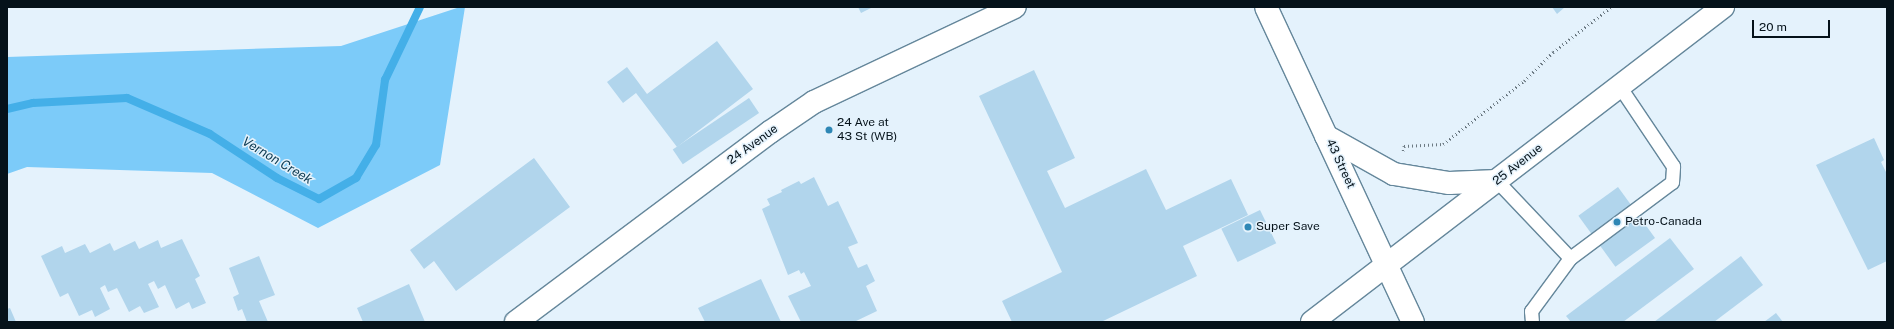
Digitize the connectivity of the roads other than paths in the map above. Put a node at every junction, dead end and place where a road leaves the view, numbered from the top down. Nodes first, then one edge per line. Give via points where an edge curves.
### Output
1 (1015, 7) edge
2 (1266, 7) edge
3 (1723, 7) edge
4 (1620, 86) junction
5 (1326, 136) junction
6 (1497, 181) junction
7 (1570, 258) junction
8 (1387, 265) junction
9 (516, 322) edge
10 (1312, 322) edge
11 (1413, 322) edge
12 (1532, 322) edge

1 - 9 street, 24 Avenue via 814,102
2 - 5 street, 43 Street
3 - 4 street, 25 Avenue
4 - 6 street, 25 Avenue
4 - 7 lane via 1674,166 1672,182
5 - 6 street via 1394,174 1449,183
5 - 8 street, 43 Street
6 - 7 lane
6 - 8 street, 25 Avenue
7 - 12 lane via 1531,311
8 - 10 street, 25 Avenue
8 - 11 street, 43 Street

